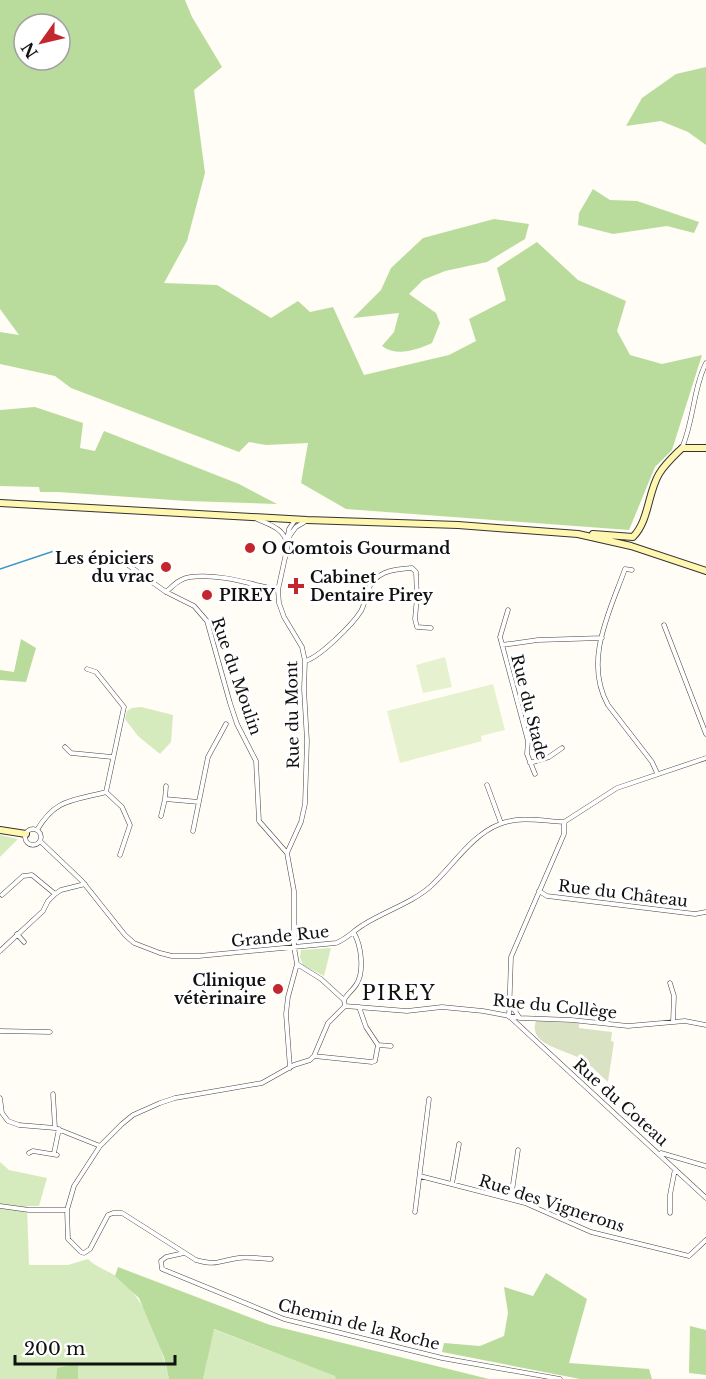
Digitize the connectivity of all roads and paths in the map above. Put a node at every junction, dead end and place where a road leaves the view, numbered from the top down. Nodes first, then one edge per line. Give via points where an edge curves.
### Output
1 (706, 363) edge
2 (682, 448) junction
3 (706, 448) edge
4 (0, 503) edge
5 (251, 516) junction
6 (295, 519) junction
7 (307, 520) junction
8 (578, 534) junction
9 (287, 543) junction
10 (114, 555) dead end
11 (632, 570) dead end
12 (706, 571) edge
13 (278, 590) junction
14 (166, 592) junction
15 (508, 609) dead end
16 (664, 625) dead end
17 (431, 628) dead end
18 (602, 638) junction
19 (502, 645) junction
20 (305, 661) junction
21 (87, 669) dead end
22 (226, 724) dead end
23 (706, 734) edge
24 (65, 747) dead end
25 (562, 748) dead end
26 (112, 757) junction
27 (706, 758) edge
28 (530, 763) junction
29 (657, 773) junction
30 (535, 774) dead end
31 (487, 785) dead end
32 (166, 786) dead end
33 (106, 792) junction
34 (165, 798) junction
35 (199, 801) junction
36 (161, 816) dead end
37 (564, 822) junction
38 (501, 823) junction
39 (0, 830) edge
40 (37, 830) junction
41 (193, 831) dead end
42 (26, 834) junction
43 (40, 841) junction
44 (287, 853) junction
45 (120, 855) dead end
46 (85, 885) junction
47 (539, 891) junction
48 (55, 894) junction
49 (2, 895) dead end
50 (706, 912) edge
51 (354, 933) junction
52 (17, 934) junction
53 (24, 942) dead end
54 (294, 947) junction
55 (0, 951) edge
56 (297, 964) junction
57 (670, 983) dead end
58 (510, 1001) junction
59 (344, 1003) junction
60 (359, 1008) junction
61 (509, 1017) junction
62 (520, 1018) junction
63 (673, 1022) junction
64 (706, 1025) edge
65 (519, 1026) junction
66 (0, 1031) edge
67 (50, 1032) dead end
68 (378, 1045) junction
69 (391, 1046) dead end
70 (314, 1056) junction
71 (290, 1068) junction
72 (53, 1094) dead end
73 (0, 1098) edge
74 (429, 1099) dead end
75 (57, 1129) junction
76 (459, 1144) dead end
77 (100, 1146) junction
78 (518, 1150) dead end
79 (658, 1152) junction
80 (29, 1153) dead end
81 (706, 1166) edge
82 (675, 1168) junction
83 (420, 1176) junction
84 (452, 1184) junction
85 (511, 1198) junction
86 (706, 1198) edge
87 (0, 1206) edge
88 (67, 1210) junction
89 (414, 1212) dead end
90 (670, 1213) dead end
91 (706, 1240) edge
92 (185, 1252) junction
93 (271, 1259) dead end
94 (560, 1379) edge

1 - 2 street
2 - 3 main road
2 - 8 main road via 659,474 633,537
4 - 5 main road
5 - 6 main road
5 - 9 street via 279,529
6 - 7 main road
6 - 9 street, Rue du Mont
7 - 8 main road
7 - 9 street via 292,532
8 - 12 main road via 631,546
9 - 13 street, Rue du Mont
10 - 14 street, Rue du Moulin
11 - 18 street via 625,569 608,610
13 - 14 street via 233,580 188,577
13 - 20 street, Rue du Mont via 284,617 302,647
14 - 44 street, Rue du Moulin via 194,606 207,621 237,724 256,761 259,821
15 - 19 street via 500,631
16 - 23 street
17 - 20 street via 417,627 416,572 412,568 393,569 371,583 356,618
18 - 19 street
18 - 29 street via 598,670 603,697
19 - 28 street, Rue du Stade via 528,741
20 - 44 street, Rue du Mont via 305,804
21 - 26 street via 96,672 124,707
22 - 35 street via 208,757
24 - 26 street via 71,753
25 - 28 street
26 - 33 street
27 - 29 street
28 - 30 street, Rue du Stade
29 - 37 street via 617,788
31 - 38 street
32 - 34 street
33 - 40 street via 75,798 59,806 46,815
33 - 45 street via 122,807 130,825
34 - 35 street
34 - 36 street
35 - 41 street
37 - 38 street, Grande Rue via 520,819
37 - 47 street via 564,834
38 - 51 street, Grande Rue via 483,833 426,890
39 - 42 main road
40 - 42 street via 30,829
40 - 43 street
42 - 43 street via 26,841 31,844
43 - 46 street, Grande Rue
44 - 54 street via 294,891
46 - 48 street
46 - 54 street, Grande Rue via 125,935 160,953 199,956
47 - 50 street, Rue du Château via 547,896 695,914
47 - 58 street via 511,957
48 - 49 street via 32,875 22,876
48 - 52 street via 43,911
51 - 54 street, Grande Rue via 336,943
51 - 59 street via 360,958 358,980
52 - 53 street
52 - 55 street
54 - 56 street
56 - 59 street via 321,978
56 - 71 street via 286,1014
57 - 63 street
58 - 61 street
58 - 62 street
59 - 60 street, Rue du Collège
59 - 70 street via 328,1023
60 - 61 street, Rue du Collège via 402,1010 442,1006
60 - 68 street
61 - 62 street, Rue du Collège
61 - 65 street, Rue du Coteau
62 - 63 street, Rue du Collège via 628,1026
62 - 65 street
63 - 64 street, Rue du Collège
65 - 79 street, Rue du Coteau
66 - 67 street
68 - 69 street
68 - 70 street via 372,1062
70 - 71 street
71 - 77 street via 262,1083 160,1102 133,1115
72 - 75 street
73 - 75 street via 2,1113 8,1121
74 - 83 street
75 - 77 street
75 - 80 street via 56,1154
76 - 84 street
77 - 88 street via 74,1186
78 - 85 street
79 - 81 street
79 - 82 street, Rue du Coteau
82 - 86 street, Rue du Coteau
82 - 90 street
83 - 84 street, Rue des Vignerons
83 - 89 street
84 - 85 street, Rue des Vignerons
85 - 91 street, Rue des Vignerons via 591,1232 689,1256
87 - 88 street
88 - 92 street via 68,1239 81,1252 90,1249 108,1215 113,1213 122,1213
92 - 93 street via 207,1263 238,1258
92 - 94 street, Chemin de la Roche via 166,1257 161,1261 162,1269 284,1319 442,1358

